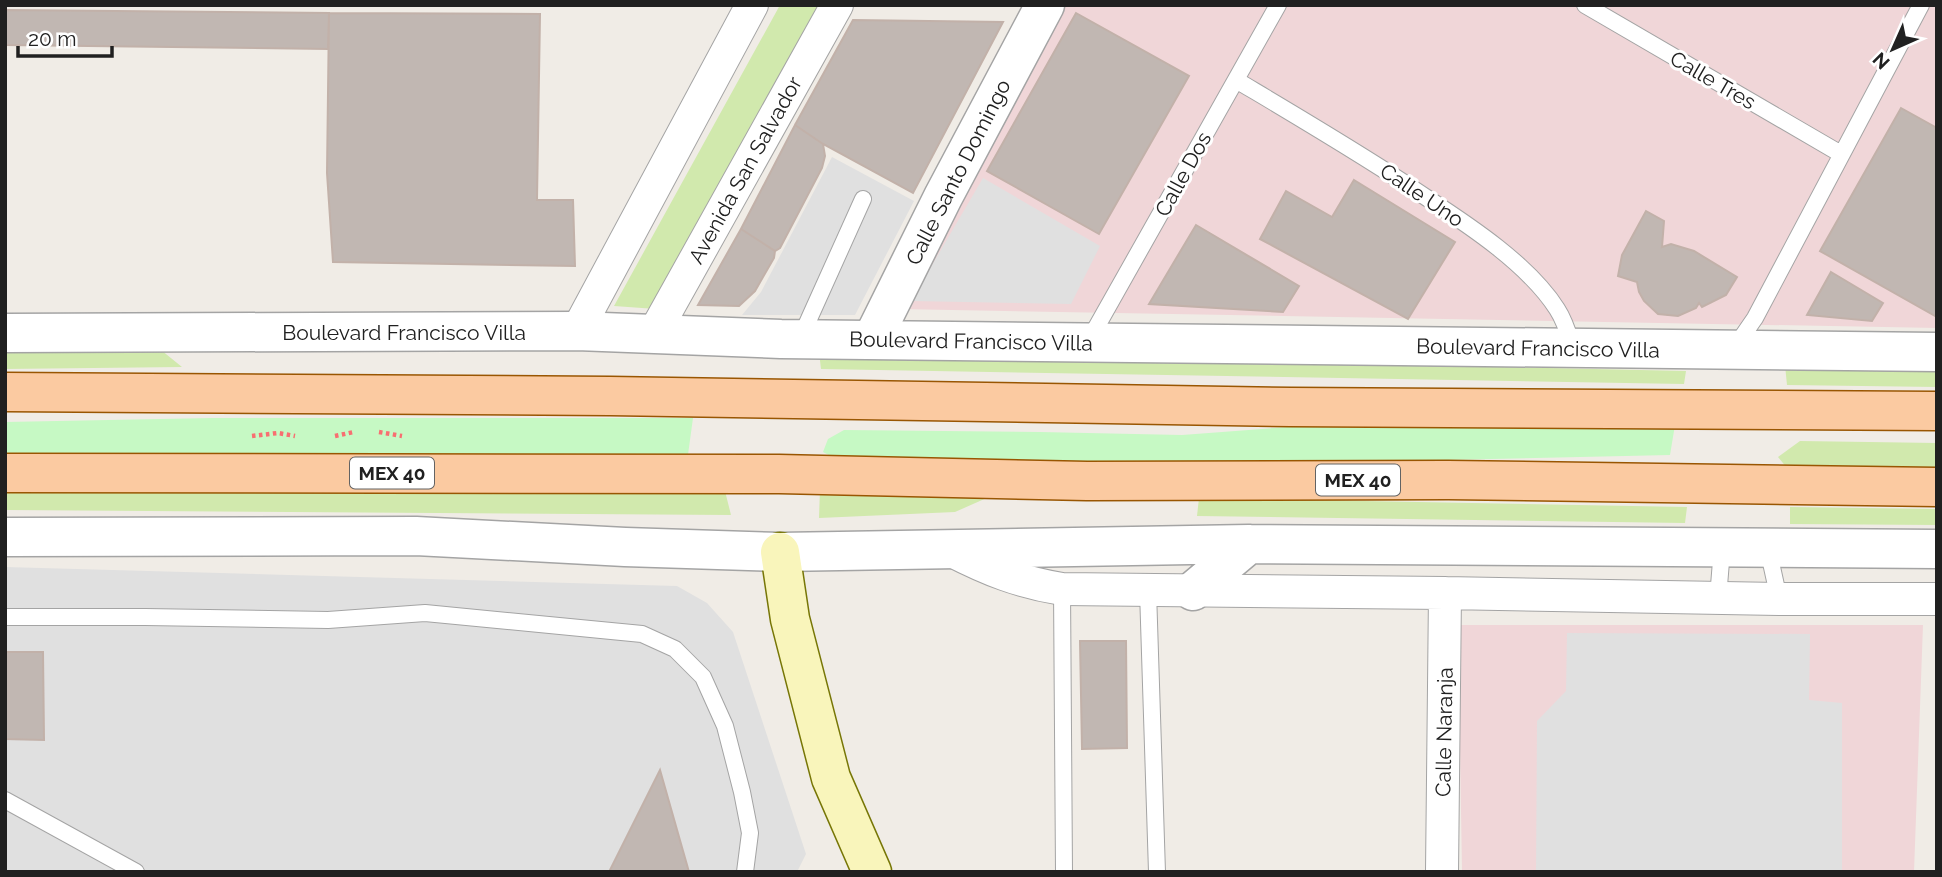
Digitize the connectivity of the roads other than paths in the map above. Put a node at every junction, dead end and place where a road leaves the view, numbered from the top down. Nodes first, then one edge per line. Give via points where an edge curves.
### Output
1 (752, 5) edge
2 (837, 5) edge
3 (1045, 5) edge
4 (1278, 5) edge
5 (1585, 5) edge
6 (1921, 5) edge
7 (1236, 80) junction
8 (1841, 154) junction
9 (863, 199) dead end
10 (577, 331) junction
11 (5, 334) edge
12 (653, 335) junction
13 (800, 339) junction
14 (872, 340) junction
15 (1748, 340) junction
16 (1088, 342) junction
17 (1573, 348) junction
18 (1937, 352) edge
19 (5, 392) edge
20 (1937, 411) edge
21 (5, 472) edge
22 (1937, 487) edge
23 (5, 537) edge
24 (1249, 544) junction
25 (1722, 549) junction
26 (1768, 549) junction
27 (1937, 549) edge
28 (950, 550) junction
29 (780, 552) junction
30 (1062, 589) junction
31 (1148, 591) junction
32 (1193, 591) junction
33 (1445, 593) junction
34 (1718, 598) junction
35 (1937, 598) edge
36 (1779, 599) junction
37 (5, 617) edge
38 (5, 800) edge
39 (136, 872) edge
40 (745, 872) edge
41 (873, 872) edge
42 (1064, 872) edge
43 (1157, 872) edge
44 (1443, 872) edge

1 - 10 street
2 - 12 street, Avenida San Salvador
3 - 14 street, Calle Santo Domingo
4 - 7 lane, Calle Dos
5 - 8 lane, Calle Tres
6 - 8 lane
7 - 16 lane, Calle Dos
7 - 17 lane, Calle Uno via 1364,156 1491,243 1542,288 1558,309
8 - 15 lane
9 - 13 lane
10 - 11 street, Boulevard Francisco Villa
10 - 12 street, Boulevard Francisco Villa
12 - 13 street, Boulevard Francisco Villa
13 - 14 street, Boulevard Francisco Villa
14 - 16 street, Boulevard Francisco Villa
15 - 17 street, Boulevard Francisco Villa
15 - 18 street, Boulevard Francisco Villa
16 - 17 street, Boulevard Francisco Villa
19 - 20 main road
21 - 22 main road, MEX 40 via 779,474 1087,481 1448,480
23 - 29 street via 416,536
24 - 25 street
24 - 28 street
24 - 32 street
25 - 26 street
25 - 34 lane
26 - 27 street
26 - 36 lane
28 - 29 street
28 - 30 street via 1004,576
29 - 41 main road via 790,619 831,778
30 - 31 street
30 - 42 lane
31 - 32 street
31 - 43 lane
32 - 33 street
33 - 34 street
33 - 44 street, Calle Naranja
34 - 36 street
35 - 36 street
37 - 40 lane via 328,620 425,613 642,634 676,649 703,677 725,726 750,833
38 - 39 lane

